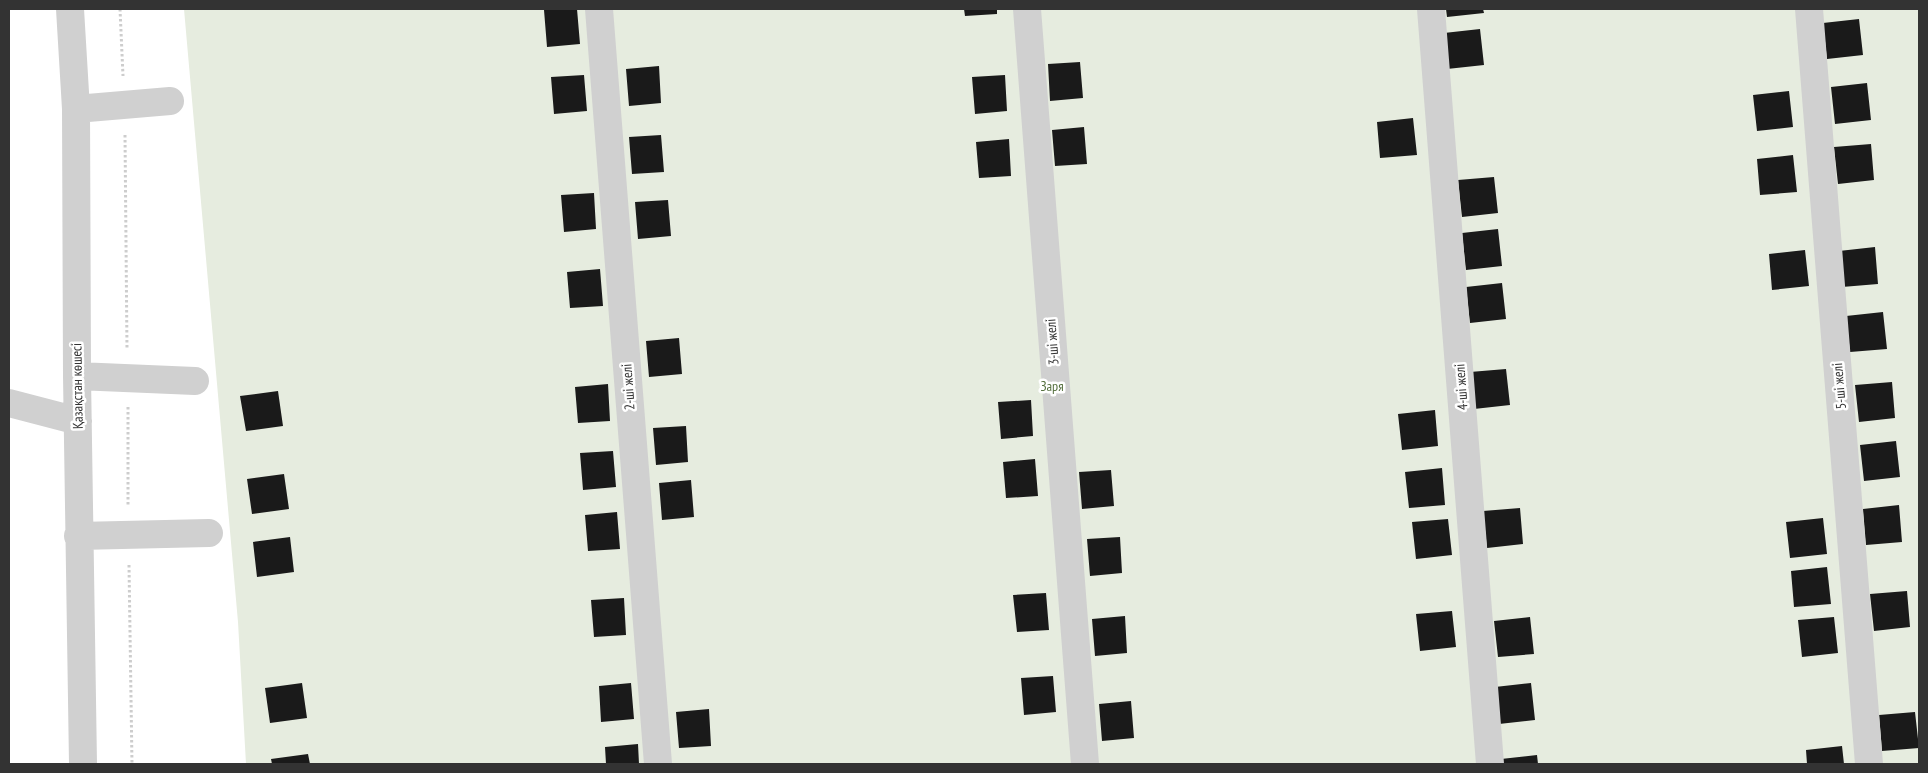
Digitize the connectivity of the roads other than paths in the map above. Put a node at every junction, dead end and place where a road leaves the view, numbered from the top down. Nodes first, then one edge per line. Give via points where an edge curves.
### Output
1 (70, 9) edge
2 (599, 9) edge
3 (1026, 9) edge
4 (1432, 9) edge
5 (1809, 9) edge
6 (170, 102) dead end
7 (76, 109) junction
8 (77, 376) junction
9 (195, 381) dead end
10 (9, 403) edge
11 (78, 421) junction
12 (209, 533) dead end
13 (78, 536) junction
14 (83, 764) edge
15 (658, 764) edge
16 (1085, 764) edge
17 (1490, 764) edge
18 (1869, 764) edge

1 - 7 street, Қазақстан көшесі
2 - 15 street, 2-ші желі
3 - 16 street, 3-ші желі
4 - 17 street, 4-ші желі
5 - 18 street, 5-ші желі
6 - 7 street
7 - 8 street, Қазақстан көшесі
8 - 9 street
8 - 11 street, Қазақстан көшесі
10 - 11 street
11 - 13 street, Қазақстан көшесі
12 - 13 street
13 - 14 street, Қазақстан көшесі

